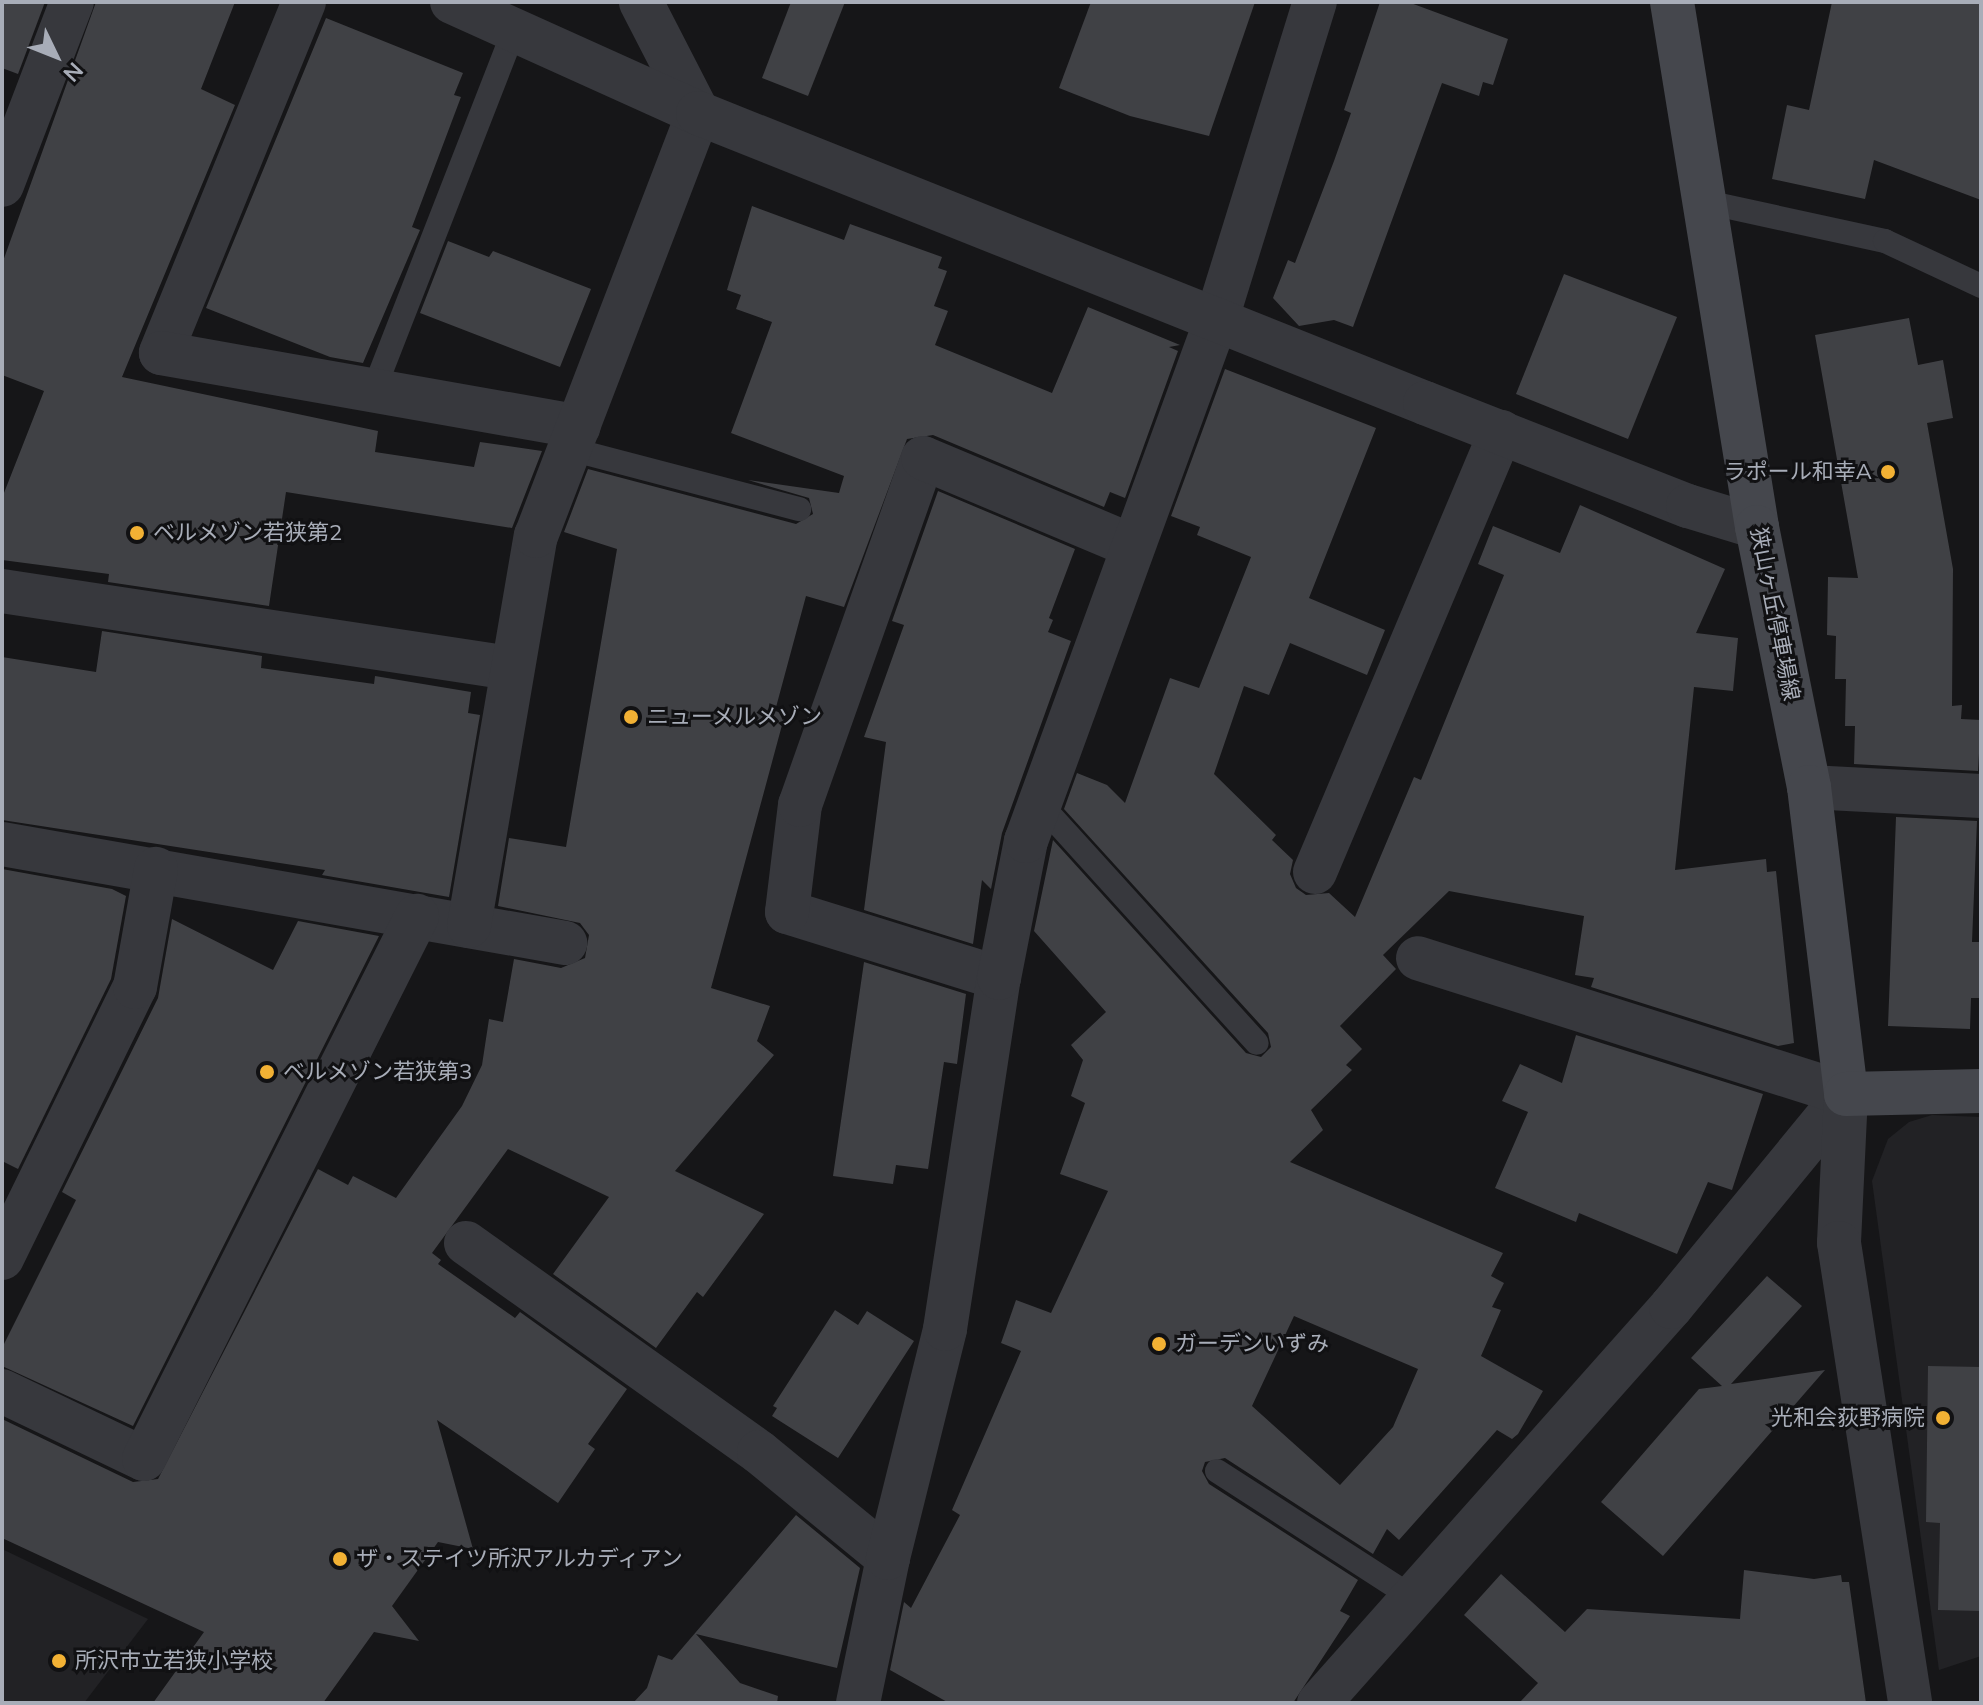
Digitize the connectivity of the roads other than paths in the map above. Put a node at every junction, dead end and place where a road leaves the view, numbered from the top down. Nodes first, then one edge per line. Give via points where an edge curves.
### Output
1 (72, 2) edge
2 (304, 2) edge
3 (452, 2) edge
4 (641, 2) edge
5 (1315, 2) edge
6 (1672, 2) edge
7 (514, 31) junction
8 (698, 113) junction
9 (2, 185) edge
10 (1706, 202) junction
11 (1981, 286) edge
12 (1217, 318) junction
13 (373, 392) junction
14 (1501, 432) junction
15 (574, 438) junction
16 (799, 509) dead end
17 (1757, 527) junction
18 (1132, 546) junction
19 (2, 591) edge
20 (510, 668) junction
21 (1809, 787) junction
22 (1981, 796) edge
23 (1041, 805) junction
24 (2, 844) edge
25 (156, 869) junction
26 (1315, 872) dead end
27 (417, 916) junction
28 (469, 926) junction
29 (565, 943) dead end
30 (1418, 958) dead end
31 (999, 978) junction
32 (1257, 1043) dead end
33 (1981, 1091) edge
34 (1846, 1094) junction
35 (466, 1243) dead end
36 (2, 1258) edge
37 (2, 1391) edge
38 (1217, 1471) dead end
39 (888, 1558) junction
40 (1415, 1599) junction
41 (858, 1703) edge
42 (1319, 1703) edge
43 (1910, 1703) edge

1 - 9 street
2 - 13 street via 161,353
3 - 7 street
4 - 8 street
5 - 12 street
6 - 10 main road, 狭山ヶ丘停車場線
7 - 8 street
7 - 13 lane
8 - 12 street
8 - 15 street
10 - 11 lane via 1885,241
10 - 17 main road, 狭山ヶ丘停車場線
12 - 14 street
12 - 18 street
13 - 15 street
14 - 17 street
14 - 26 street
15 - 16 lane
15 - 20 street via 536,536
17 - 21 main road, 狭山ヶ丘停車場線
18 - 23 street
18 - 31 street via 923,458 800,805 787,912
19 - 20 street
20 - 28 street
21 - 22 street
21 - 34 main road, 狭山ヶ丘停車場線
23 - 31 street via 1026,841
23 - 32 lane
24 - 25 street
25 - 27 street
25 - 36 street via 135,987
27 - 28 street
27 - 37 street via 144,1459
28 - 29 street
30 - 34 street
31 - 39 street via 945,1329
33 - 34 main road
34 - 40 street via 1671,1307
34 - 43 street via 1839,1243
35 - 39 street via 759,1452
38 - 40 lane
39 - 41 street
40 - 42 street

